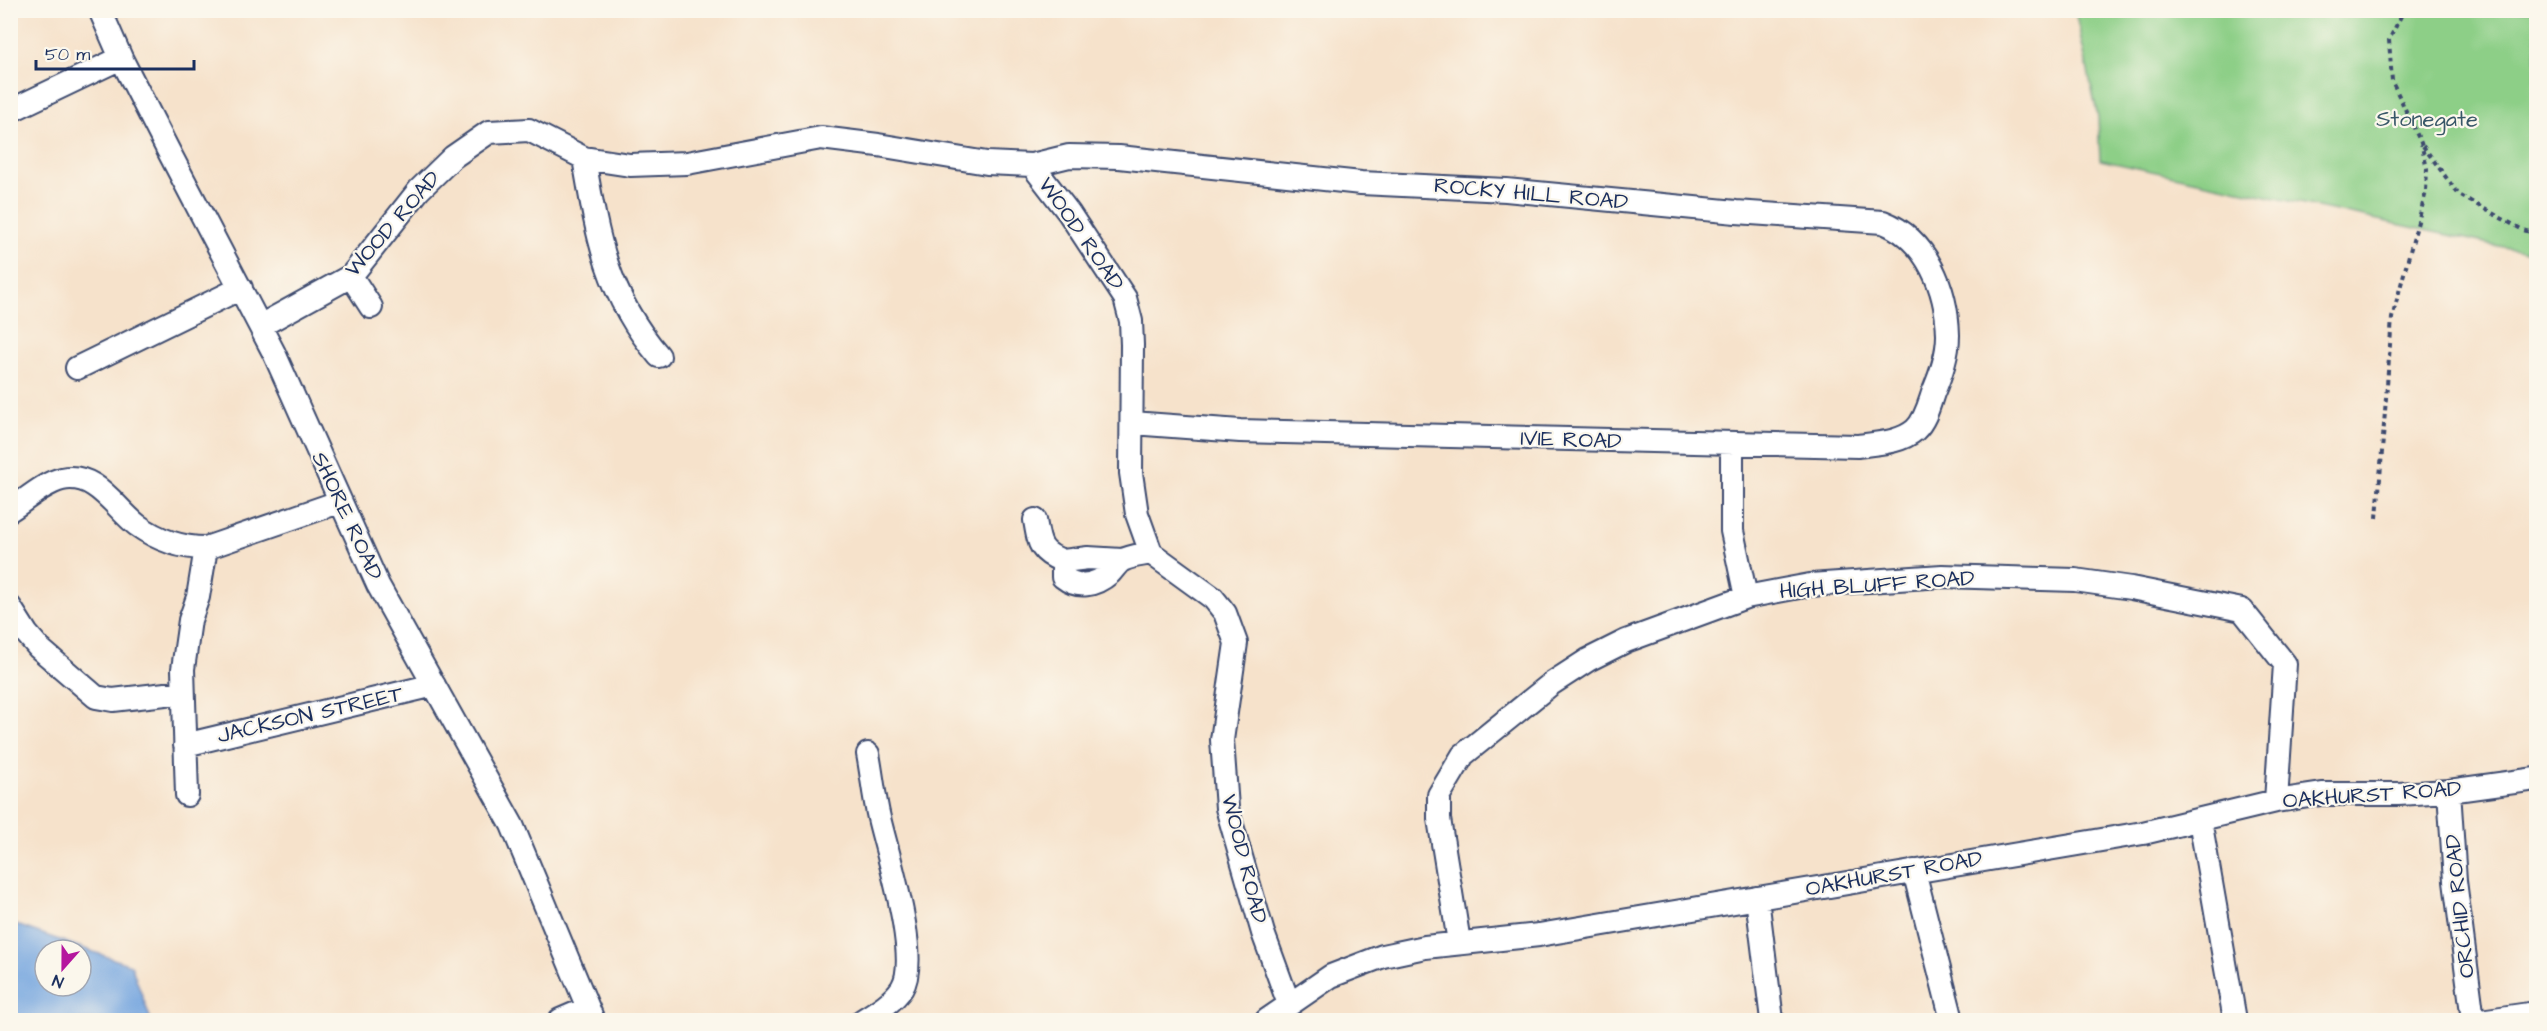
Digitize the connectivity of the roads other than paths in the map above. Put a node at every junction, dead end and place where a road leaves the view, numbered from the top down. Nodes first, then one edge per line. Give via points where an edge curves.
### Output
1 (100, 10) edge
2 (121, 58) junction
3 (10, 111) edge
4 (584, 158) junction
5 (1032, 165) junction
6 (351, 276) junction
7 (241, 288) junction
8 (371, 307) dead end
9 (260, 326) junction
10 (1947, 345) joint
11 (658, 356) dead end
12 (77, 368) dead end
13 (1132, 423) junction
14 (1732, 444) junction
15 (339, 502) junction
16 (10, 510) edge
17 (1035, 520) dead end
18 (206, 548) junction
19 (1151, 553) junction
20 (1746, 597) junction
21 (10, 607) edge
22 (434, 685) junction
23 (183, 692) junction
24 (185, 745) junction
25 (868, 754) dead end
26 (2536, 779) edge
27 (2448, 791) junction
28 (187, 795) dead end
29 (2276, 801) junction
30 (2200, 820) junction
31 (1914, 871) junction
32 (1756, 898) junction
33 (1459, 942) junction
34 (1289, 1004) junction
35 (2536, 1013) edge
36 (591, 1014) edge
37 (560, 1020) edge
38 (863, 1020) edge
39 (1267, 1020) edge
40 (1772, 1020) edge
41 (1952, 1020) edge
42 (2235, 1020) edge
43 (2474, 1020) edge
44 (2487, 1020) edge

1 - 2 street, SHORE ROAD
2 - 3 street
2 - 7 street, SHORE ROAD
4 - 5 street, WOOD ROAD via 630,165 687,163 821,138 987,163
4 - 6 street, WOOD ROAD via 529,130 489,132 453,157 419,190
4 - 11 street via 597,231 616,292
5 - 10 street, ROCKY HILL ROAD via 1069,156 1119,157 1361,183 1506,190 1883,222 1899,228 1914,241 1929,262 1946,311
5 - 13 street, WOOD ROAD via 1125,298 1131,333
6 - 8 street
6 - 9 street, WOOD ROAD
7 - 9 street, SHORE ROAD
7 - 12 street
9 - 15 street, SHORE ROAD
10 - 14 street, IVIE ROAD via 1922,420 1914,430 1900,437 1858,446
13 - 14 street, IVIE ROAD via 1240,431
13 - 19 street, WOOD ROAD via 1134,494
14 - 20 street via 1732,531
15 - 18 street
15 - 22 street, SHORE ROAD via 378,585
16 - 18 street via 61,479 80,478 96,485 152,535 169,543
17 - 19 street via 1038,539 1046,553 1062,561 1064,577 1072,584 1095,583 1122,560
18 - 23 street via 190,620
19 - 34 street, WOOD ROAD via 1213,598 1225,613 1236,643 1222,740 1227,808 1263,933
20 - 29 street, HIGH BLUFF ROAD via 1810,585 1942,576 2032,577 2131,588 2242,610 2286,664
20 - 33 street, HIGH BLUFF ROAD via 1626,641 1588,660 1551,684 1463,755 1439,795 1439,819
21 - 23 street via 39,648 96,697 113,700
22 - 24 street, JACKSON STREET
22 - 36 street, SHORE ROAD via 512,825
23 - 24 street
24 - 28 street
25 - 38 street via 907,934 907,965 903,987
26 - 27 street, OAKHURST ROAD
27 - 29 street, OAKHURST ROAD via 2322,794
27 - 43 street, ORCHID ROAD via 2455,881
29 - 30 street, OAKHURST ROAD
30 - 31 street, OAKHURST ROAD
30 - 42 street
31 - 32 street, OAKHURST ROAD
31 - 41 street
32 - 33 street, OAKHURST ROAD via 1539,935
32 - 40 street
33 - 34 street, OAKHURST ROAD via 1360,964 1331,976
34 - 39 street, OAKHURST ROAD
35 - 44 street
36 - 37 street

